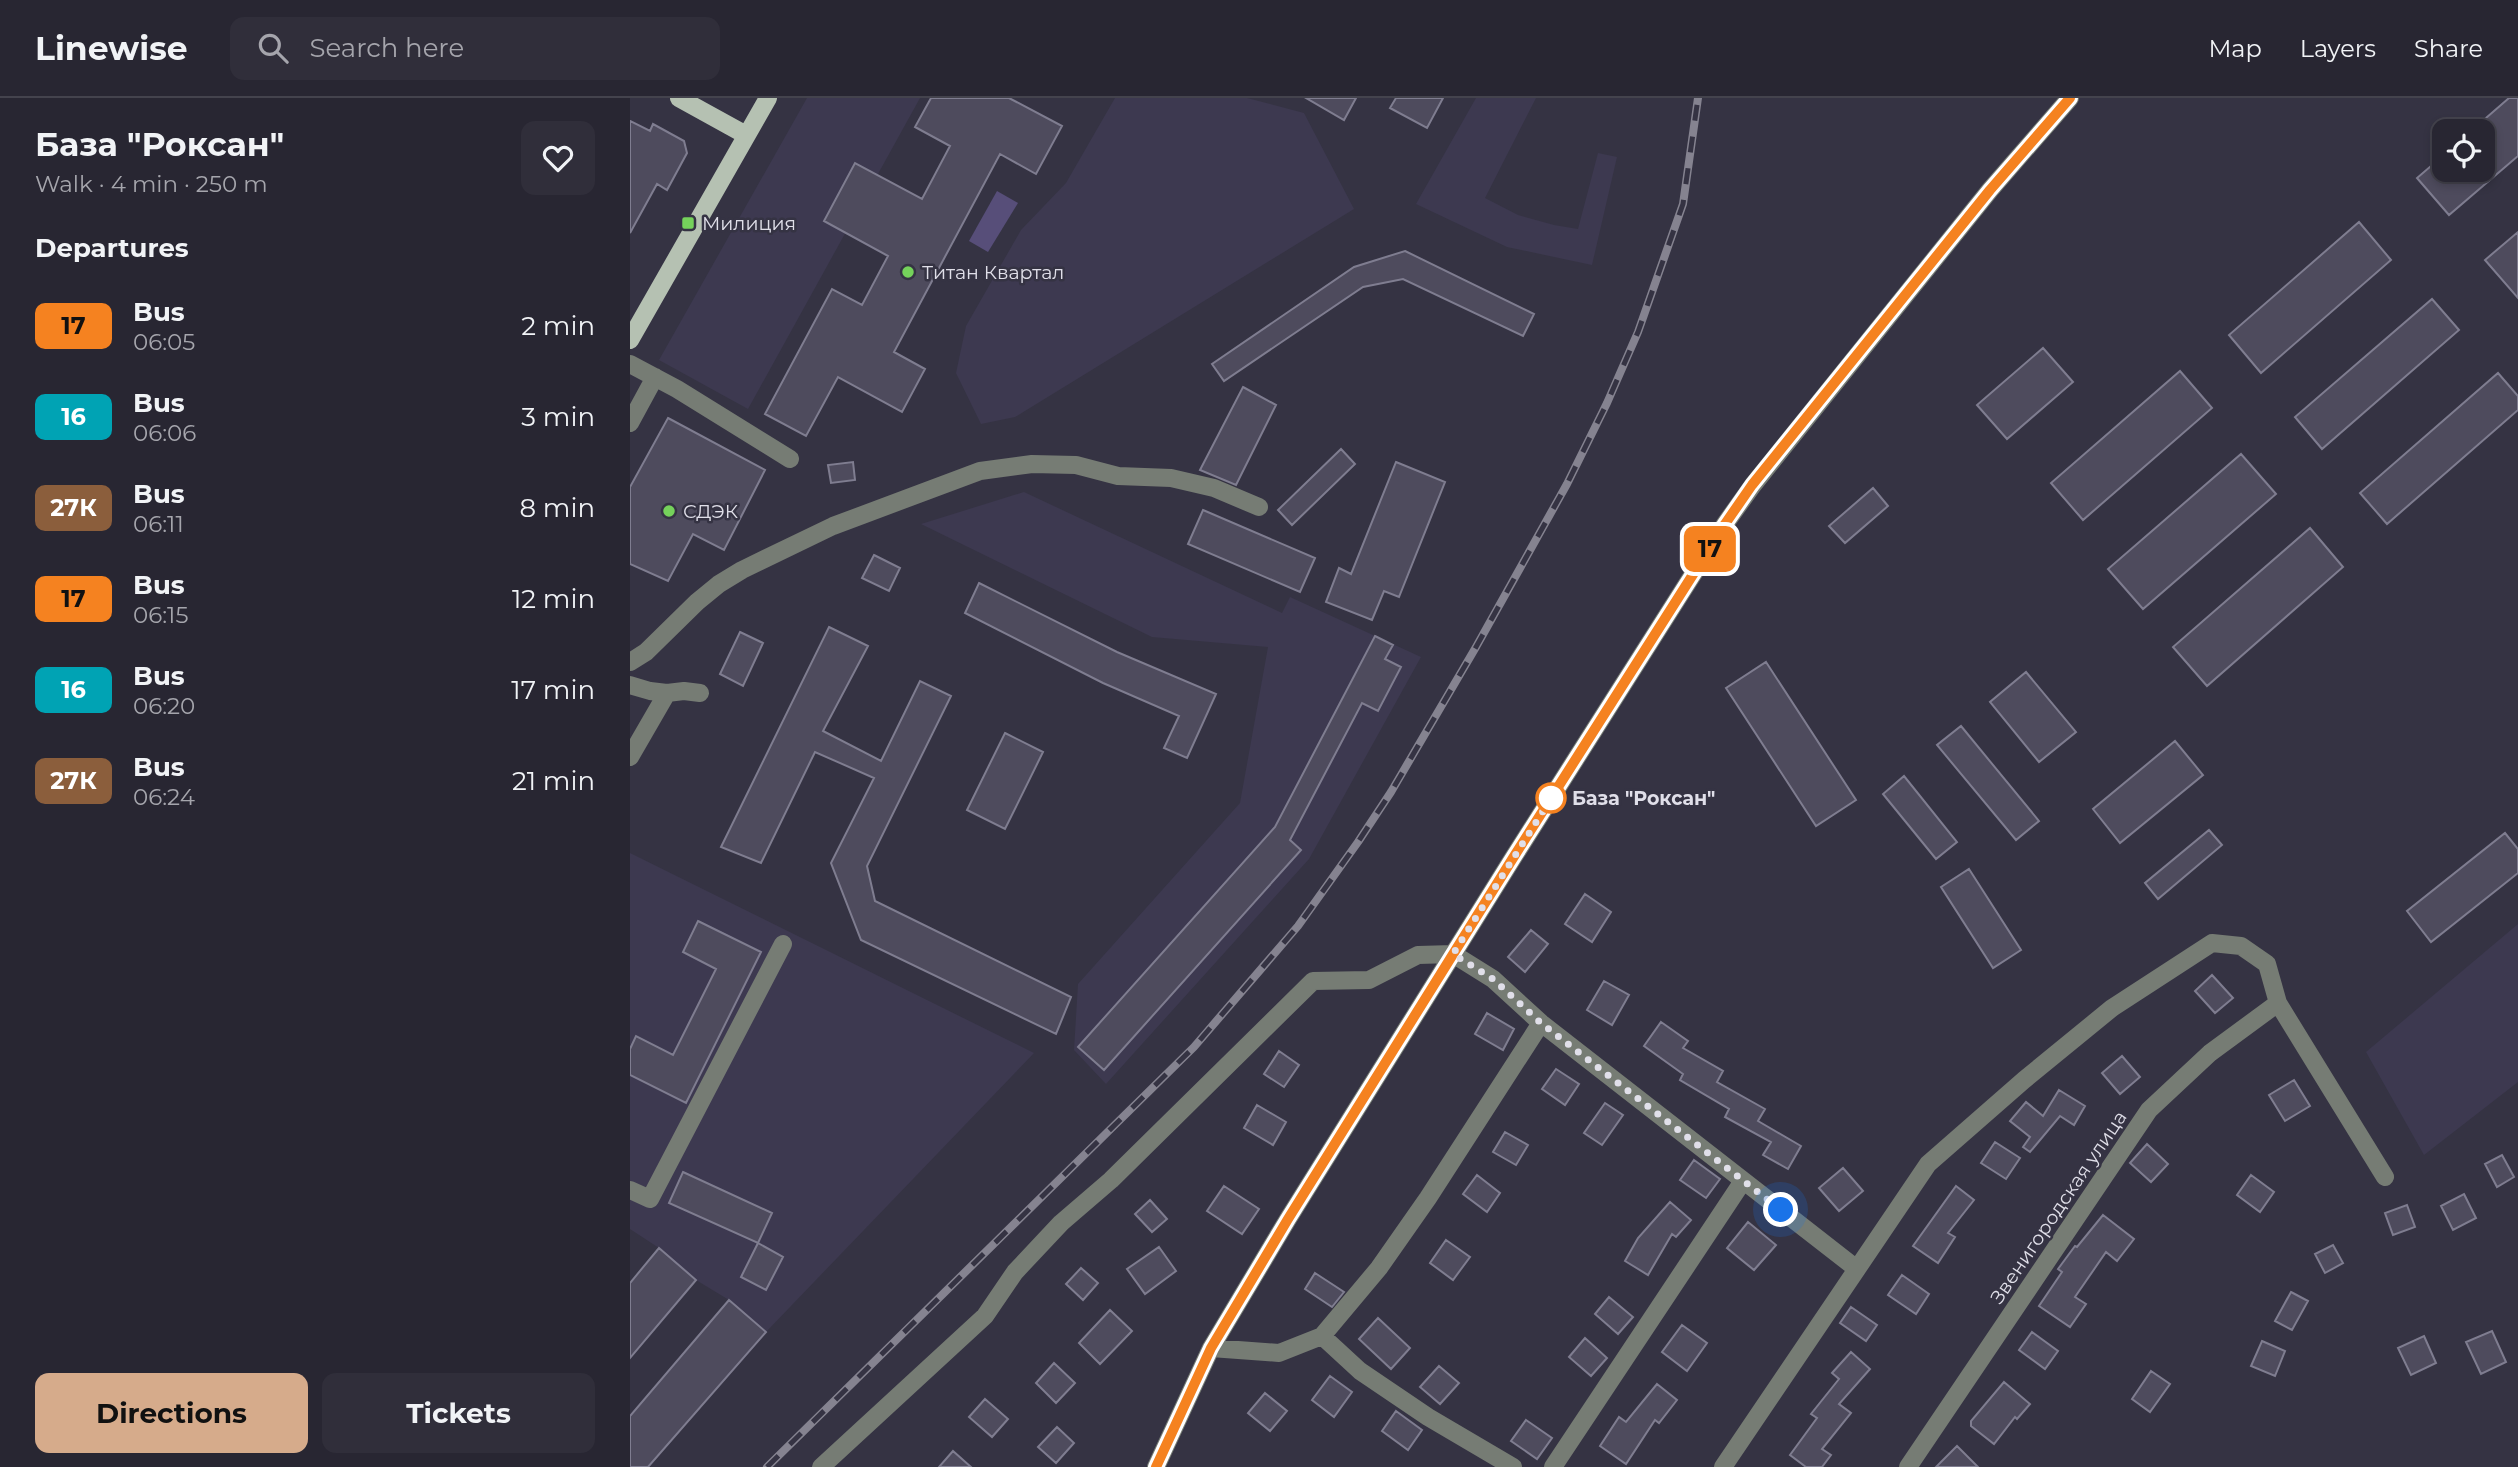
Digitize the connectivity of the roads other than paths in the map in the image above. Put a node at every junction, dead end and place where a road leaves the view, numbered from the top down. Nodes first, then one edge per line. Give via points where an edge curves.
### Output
1 (679, 98) edge
2 (768, 98) edge
3 (2070, 98) edge
4 (746, 135) junction
5 (630, 340) edge
6 (630, 364) edge
7 (655, 377) junction
8 (630, 423) edge
9 (790, 459) dead end
10 (1259, 506) dead end
11 (630, 662) edge
12 (630, 685) edge
13 (667, 693) junction
14 (700, 693) dead end
15 (630, 757) edge
16 (783, 944) dead end
17 (1453, 954) junction
18 (2278, 1003) junction
19 (1541, 1023) junction
20 (2385, 1177) dead end
21 (1743, 1181) junction
22 (630, 1190) edge
23 (1857, 1269) junction
24 (1322, 1336) junction
25 (1211, 1348) junction
26 (823, 1466) edge
27 (1156, 1467) edge
28 (1513, 1467) edge
29 (1553, 1467) edge
30 (1723, 1467) edge
31 (1908, 1467) edge

1 - 4 main road
2 - 4 main road
3 - 17 street via 1752,485
4 - 5 main road
6 - 7 street
7 - 8 street
7 - 9 street
10 - 11 street via 1214,488 1171,478 1118,476 1076,465 1032,464 980,471 833,526 742,570 697,602
12 - 13 street
13 - 14 street
13 - 15 street
16 - 22 street via 650,1199
17 - 19 street via 1493,979
17 - 25 street
17 - 26 street via 1418,955 1369,979 1313,981 1111,1180 1061,1223 1015,1272 985,1316
18 - 20 street
18 - 23 street via 2267,964 2241,946 2212,943 2187,958 2112,1008 1928,1164
18 - 31 street, Звенигородская улица via 2210,1053 2149,1110
19 - 21 street
19 - 24 street via 1428,1198
21 - 23 street
21 - 29 street
23 - 30 street
24 - 25 street via 1279,1353
24 - 28 street via 1360,1371
25 - 27 street

